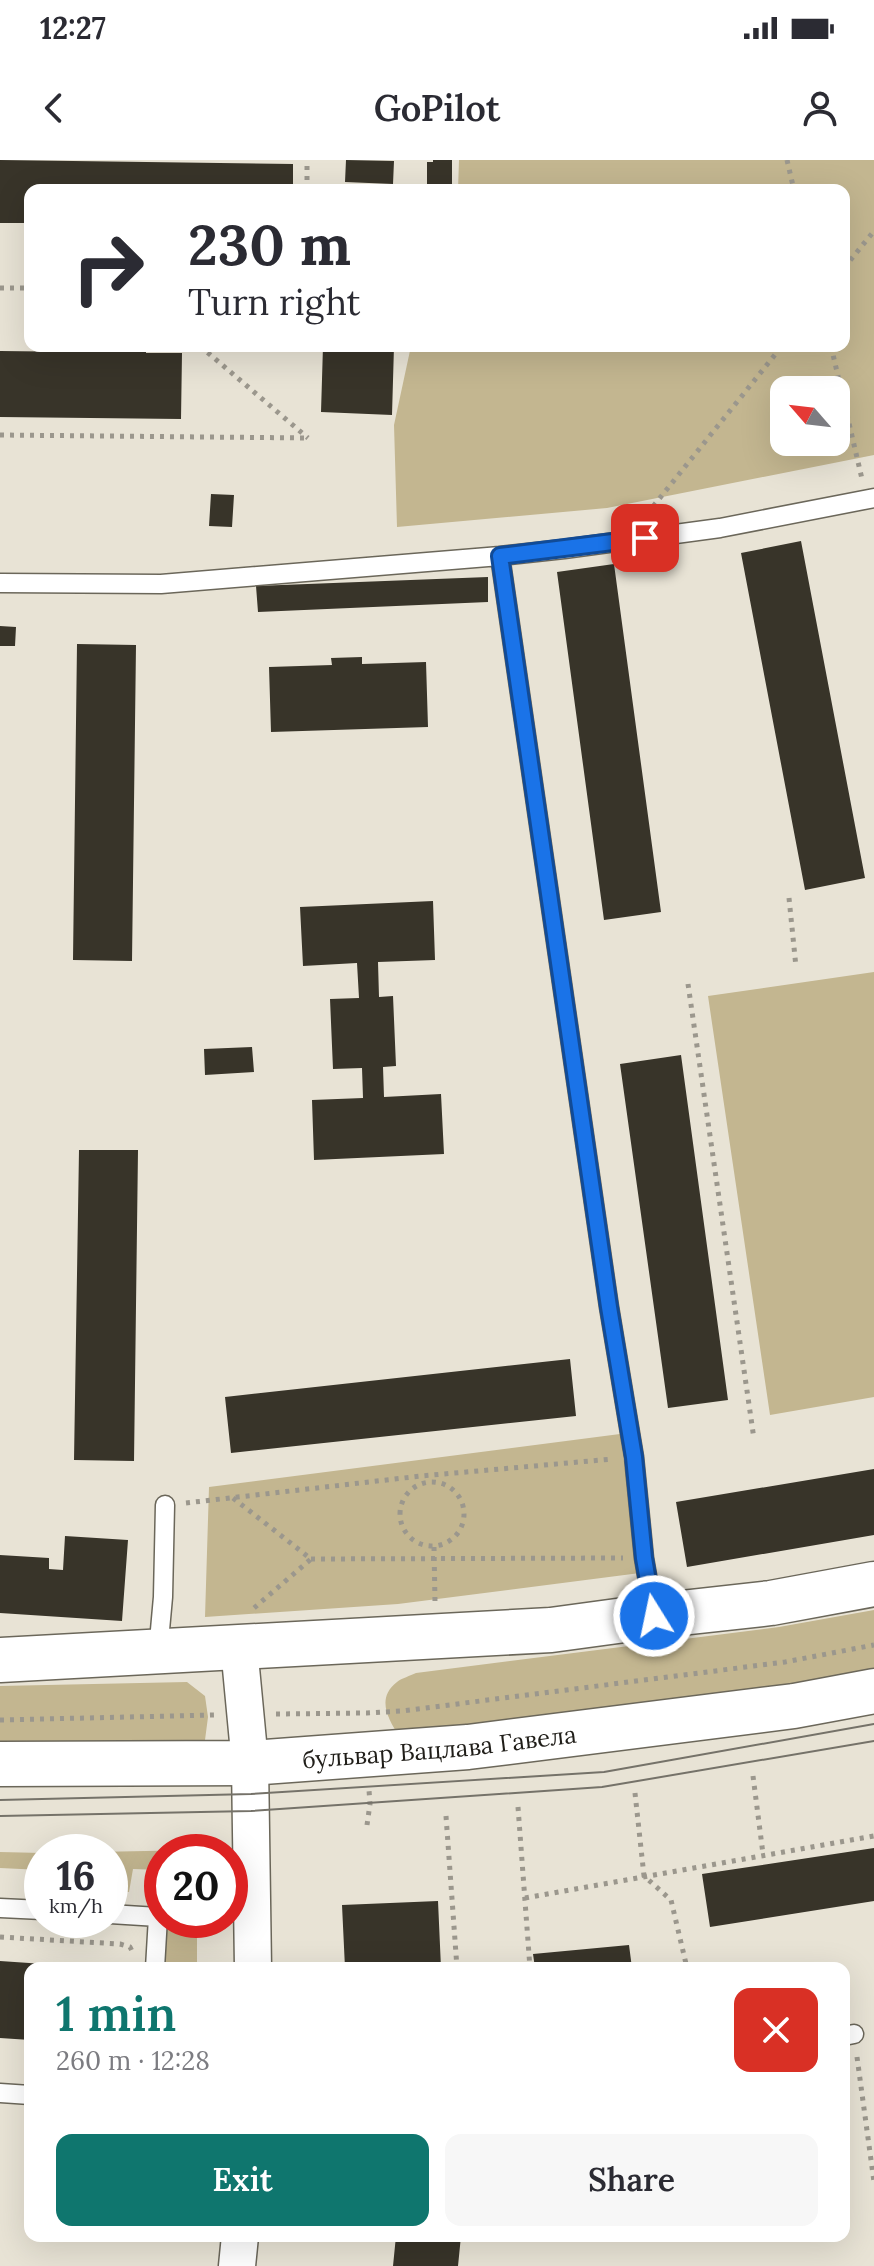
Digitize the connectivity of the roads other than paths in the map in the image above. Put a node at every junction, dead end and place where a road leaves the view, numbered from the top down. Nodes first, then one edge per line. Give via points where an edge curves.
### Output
1 (870, 499) edge
2 (500, 556) junction
3 (0, 583) edge
4 (165, 1505) road end
5 (874, 1584) edge
6 (654, 1616) junction
7 (242, 1632) junction
8 (158, 1652) junction
9 (0, 1660) edge
10 (874, 1691) edge
11 (250, 1763) junction
12 (0, 1764) edge
13 (0, 1908) edge
14 (24, 1909) edge
15 (128, 1915) edge
16 (155, 1962) edge
17 (253, 1962) edge
18 (0, 2093) edge
19 (24, 2095) edge
20 (239, 2242) edge
21 (237, 2266) edge

1 - 2 lane via 720,528
2 - 3 lane via 161,584
2 - 6 lane
4 - 8 lane
5 - 6 main road
6 - 7 main road via 551,1630
7 - 8 main road
7 - 11 street
8 - 9 main road
10 - 11 main road, бульвар Вацлава Гавела via 468,1747
11 - 12 main road, бульвар Вацлава Гавела
11 - 17 street
13 - 14 lane
15 - 16 lane via 158,1917
18 - 19 lane
20 - 21 street

